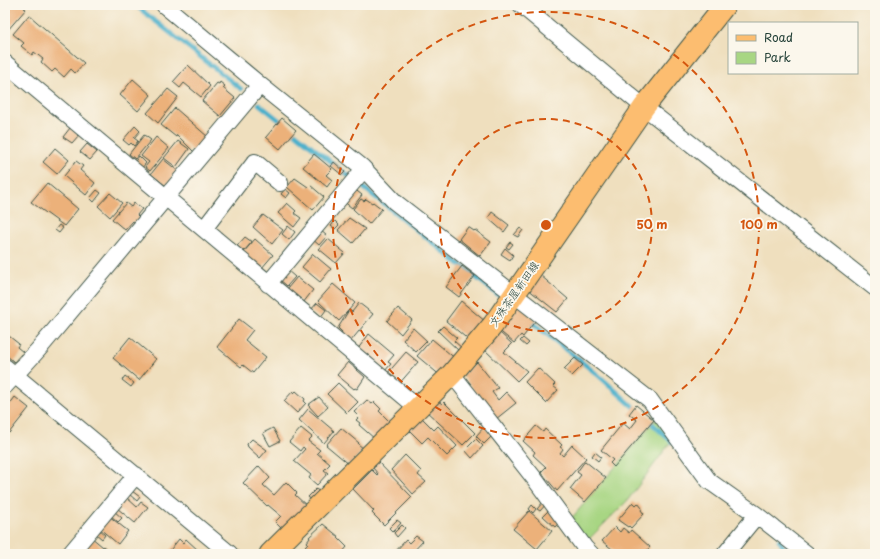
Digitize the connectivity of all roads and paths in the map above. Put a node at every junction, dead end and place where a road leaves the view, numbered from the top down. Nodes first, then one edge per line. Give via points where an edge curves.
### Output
1 (164, 5) edge
2 (521, 5) edge
3 (725, 5) edge
4 (5, 63) edge
5 (260, 85) junction
6 (644, 106) junction
7 (364, 169) junction
8 (280, 183) dead end
9 (165, 198) junction
10 (204, 229) junction
11 (268, 284) junction
12 (875, 288) edge
13 (514, 295) junction
14 (452, 374) junction
15 (8, 376) edge
16 (418, 408) junction
17 (136, 475) junction
18 (757, 515) junction
19 (70, 554) edge
20 (230, 554) edge
21 (270, 554) edge
22 (591, 554) edge
23 (725, 554) edge
24 (807, 554) edge

1 - 5 street
2 - 6 street
3 - 6 main road, 文殊茶屋新田線
4 - 9 street
5 - 7 street
5 - 9 street
6 - 12 street
6 - 13 main road, 文殊茶屋新田線
7 - 11 street
7 - 13 street via 395,202
8 - 10 street via 255,162
9 - 10 street
9 - 15 street via 38,350
10 - 11 street
11 - 16 street
13 - 14 main road, 文殊茶屋新田線 via 493,325
13 - 18 street via 650,400 709,481
14 - 16 main road, 文殊茶屋新田線
14 - 22 street
15 - 17 street
16 - 21 main road, 文殊茶屋新田線
17 - 19 street
17 - 20 street
18 - 23 street
18 - 24 street

